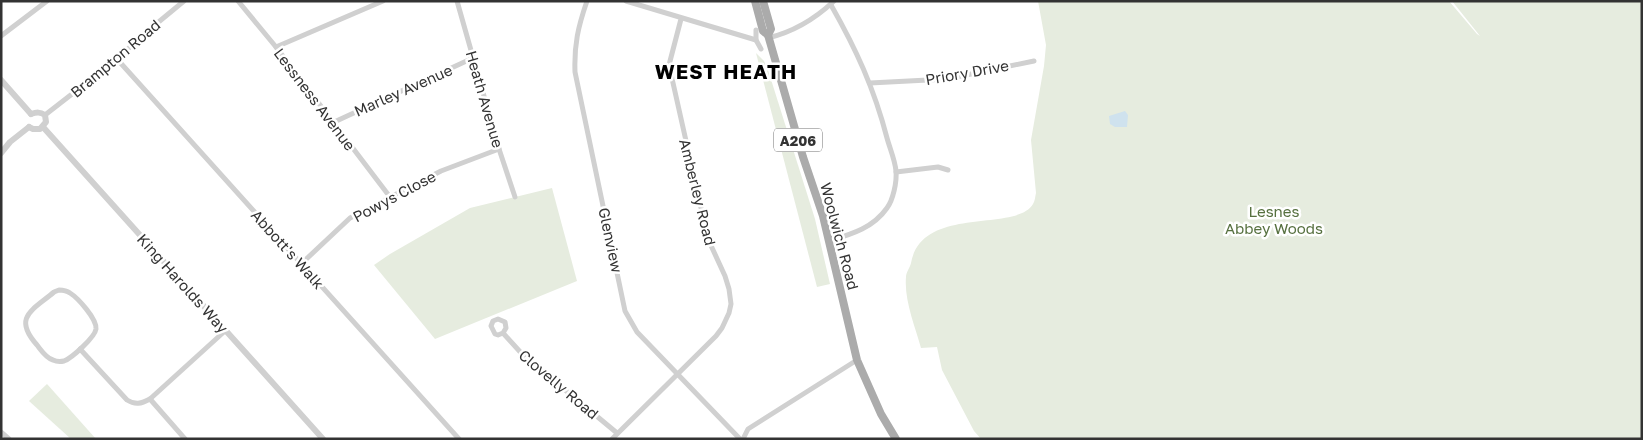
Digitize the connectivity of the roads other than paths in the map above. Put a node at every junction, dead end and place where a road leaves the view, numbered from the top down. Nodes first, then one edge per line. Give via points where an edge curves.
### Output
1 (184, 1) edge
2 (238, 1) edge
3 (383, 1) edge
4 (457, 1) edge
5 (587, 1) edge
6 (755, 1) edge
7 (763, 1) edge
8 (44, 2) edge
9 (630, 2) edge
10 (832, 3) edge
11 (681, 19) junction
12 (756, 30) dead end
13 (1, 36) edge
14 (768, 37) junction
15 (756, 40) junction
16 (276, 47) junction
17 (761, 49) dead end
18 (473, 58) junction
19 (118, 59) junction
20 (1034, 61) dead end
21 (1, 80) edge
22 (870, 83) junction
23 (31, 114) junction
24 (45, 115) junction
25 (332, 122) junction
26 (29, 127) junction
27 (43, 127) junction
28 (500, 149) junction
29 (1, 153) edge
30 (948, 170) dead end
31 (896, 172) junction
32 (390, 197) junction
33 (515, 197) dead end
34 (829, 241) junction
35 (301, 264) junction
36 (226, 330) junction
37 (503, 333) dead end
38 (80, 349) junction
39 (857, 360) junction
40 (677, 374) junction
41 (150, 399) junction
42 (1, 432) edge
43 (617, 433) junction
44 (9, 439) edge
45 (185, 439) edge
46 (323, 439) edge
47 (459, 439) edge
48 (612, 439) edge
49 (742, 439) edge
50 (896, 439) edge

1 - 19 street, Brampton Road
2 - 16 street, Lessness Avenue
3 - 16 street
4 - 18 street, Heath Avenue
5 - 40 street, Glenview via 576,36 575,72 626,311 637,332
6 - 14 main road, Woolwich Road / A206 via 763,31
7 - 14 main road, Woolwich Road / A206 via 771,29
8 - 13 street
9 - 11 street
10 - 14 street via 805,24
10 - 22 street
11 - 15 street
11 - 40 street, Amberley Road via 669,65 708,238 728,283 731,304 722,328
12 - 15 street
14 - 34 main road, Woolwich Road / A206
15 - 17 street
16 - 25 street, Lessness Avenue
18 - 25 street, Marley Avenue
18 - 28 street, Heath Avenue
19 - 24 street, Brampton Road
19 - 35 street, Abbott's Walk
20 - 22 street, Priory Drive via 947,78
21 - 23 street
22 - 31 street
23 - 24 street
23 - 26 street
24 - 27 street
25 - 32 street, Lessness Avenue
26 - 27 street via 37,130
26 - 29 street
27 - 36 street, King Harolds Way
28 - 32 street, Powys Close via 441,171
28 - 33 street, Heath Avenue
30 - 31 street
31 - 34 street via 889,206 874,223
32 - 35 street, Powys Close via 350,218
34 - 39 main road, Woolwich Road / A206
35 - 47 street, Abbott's Walk
36 - 41 street
36 - 46 street, King Harolds Way
37 - 43 street, Clovelly Road via 523,355
38 - 38 street via 66,360 55,361 27,334 25,320 54,292 64,290 71,293 95,321 96,331
38 - 41 street via 127,400 136,403
39 - 49 street via 748,429
39 - 50 main road, Woolwich Road / A206 via 880,414
40 - 43 street, Amberley Road
40 - 49 street, Glenview
41 - 45 street
42 - 44 street
43 - 48 street, Amberley Road

